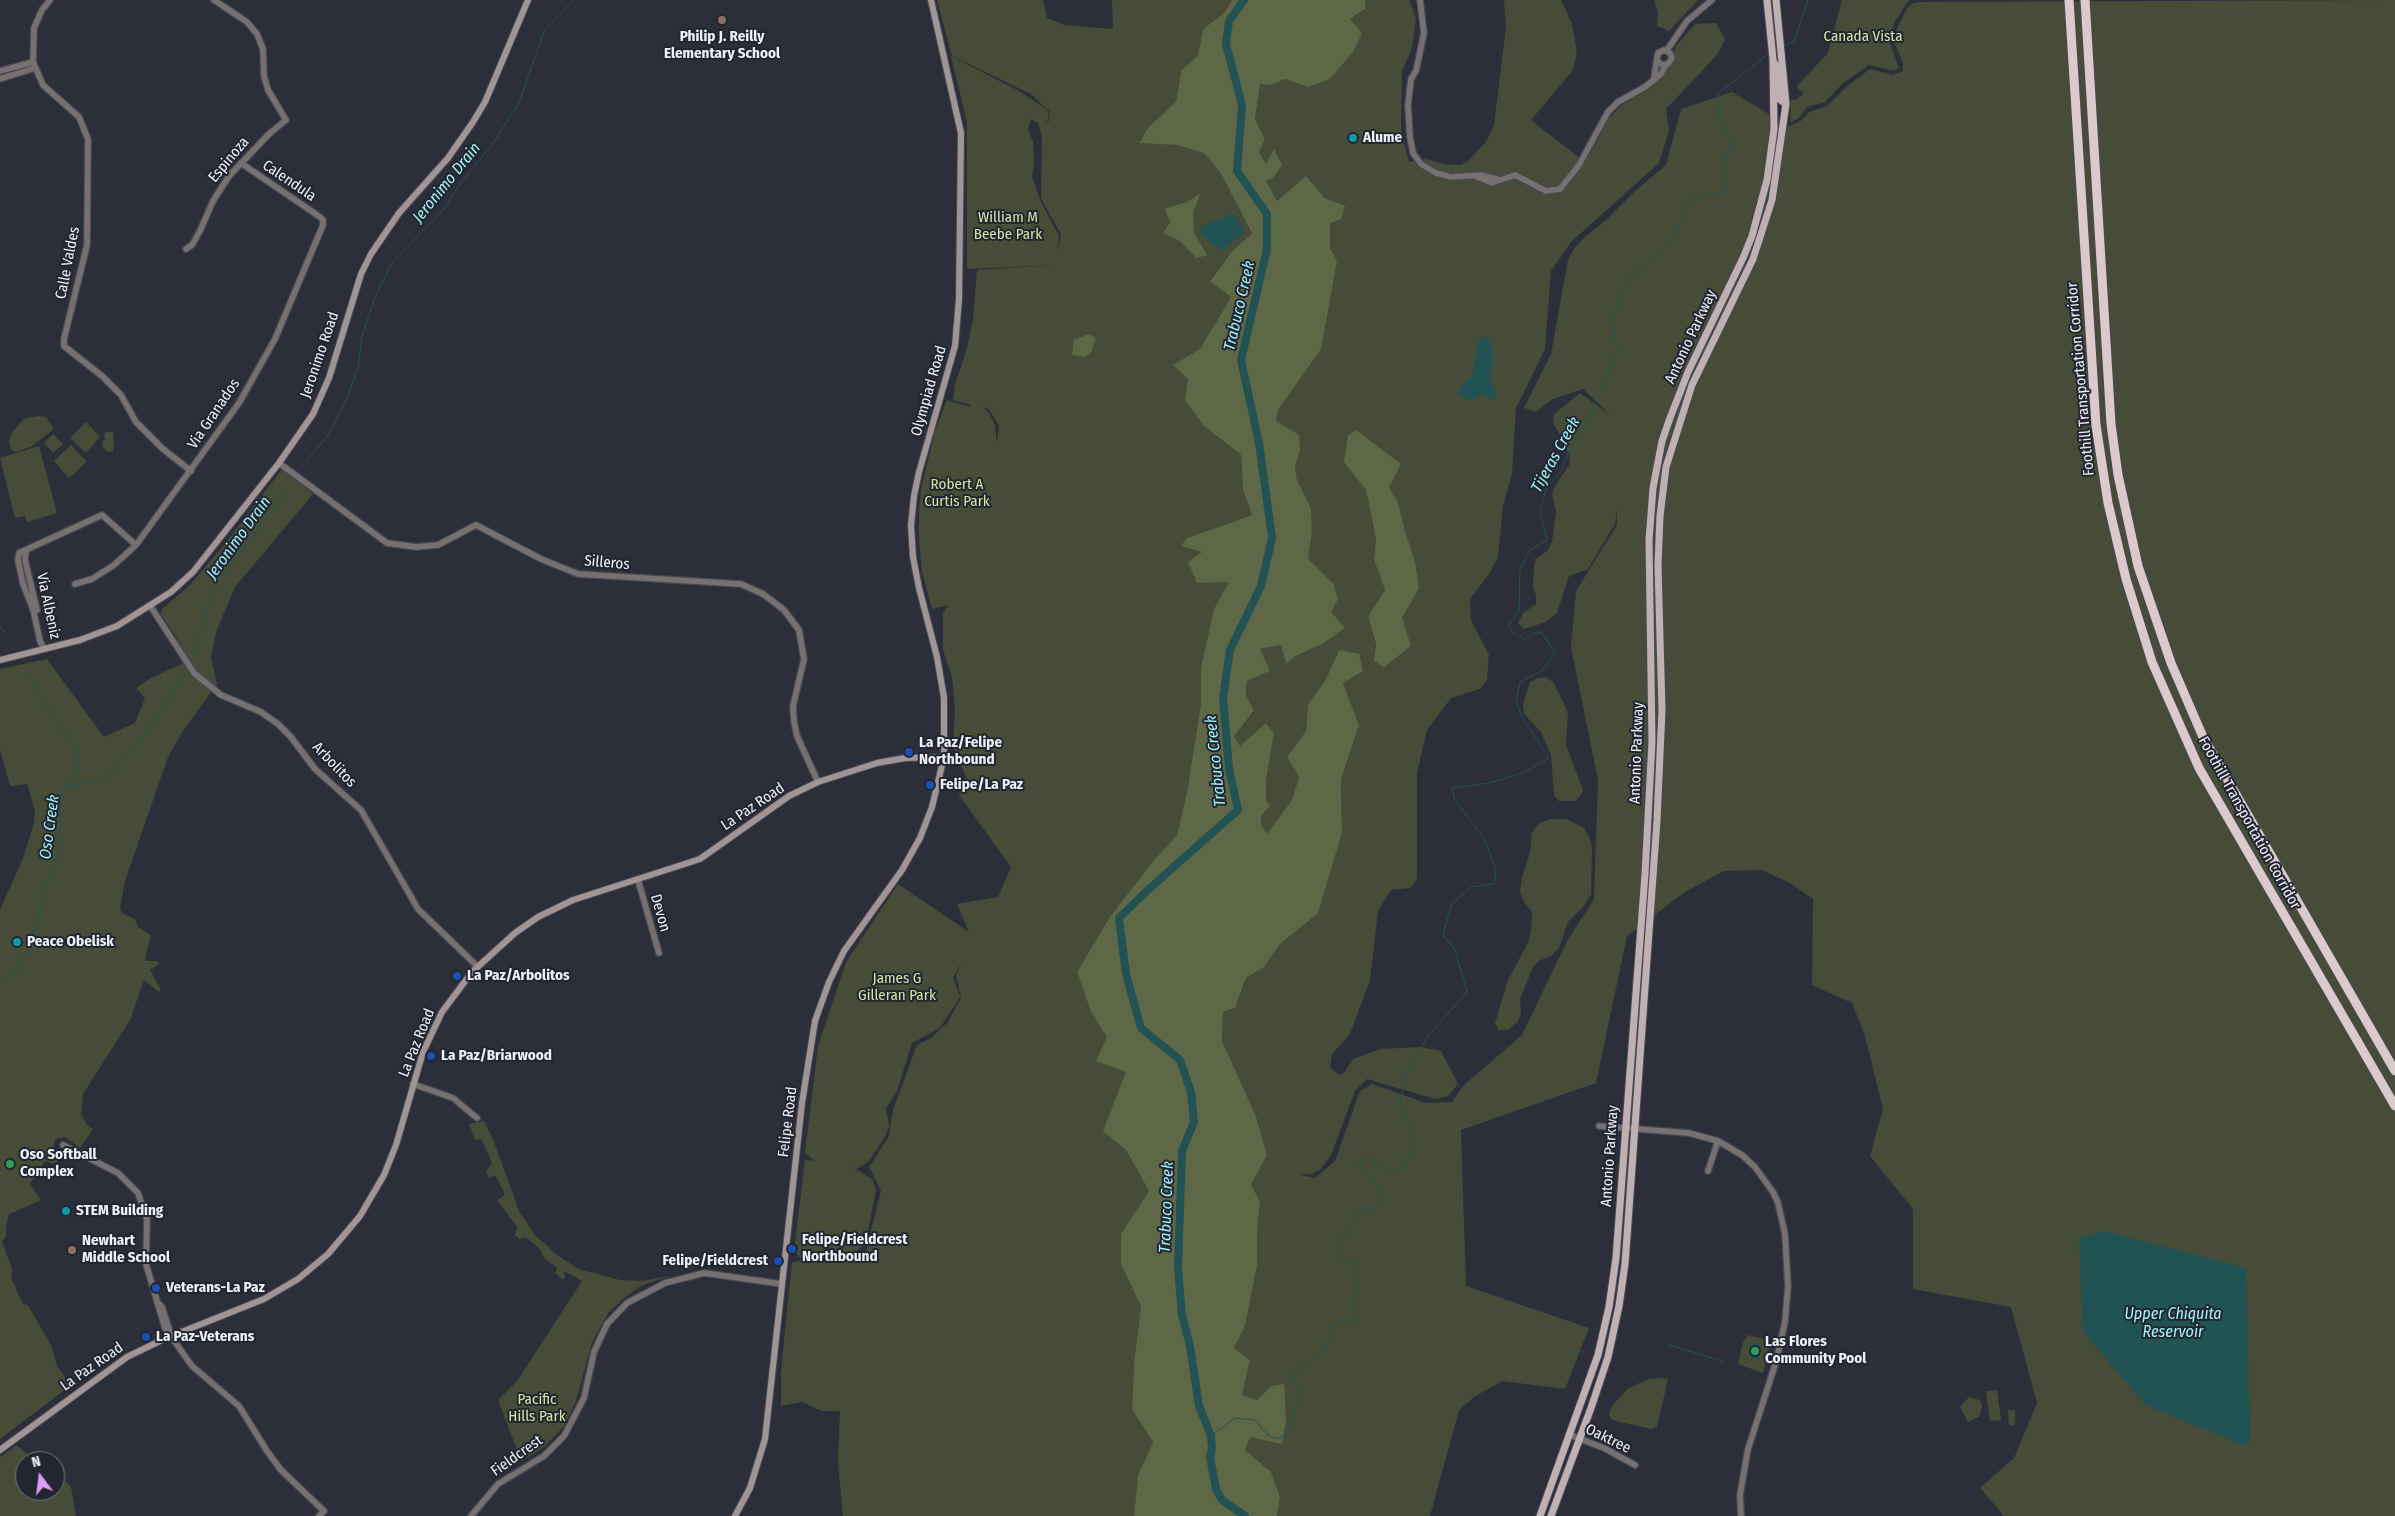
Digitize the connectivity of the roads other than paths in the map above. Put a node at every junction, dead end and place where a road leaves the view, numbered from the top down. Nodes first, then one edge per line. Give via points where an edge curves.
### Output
1 (50, 0) edge
2 (214, 0) edge
3 (528, 0) edge
4 (931, 0) edge
5 (1420, 0) edge
6 (1712, 0) edge
7 (1767, 0) edge
8 (1776, 0) edge
9 (2068, 0) edge
10 (2086, 0) edge
11 (1666, 50) junction
12 (1657, 61) junction
13 (34, 65) junction
14 (1666, 65) junction
15 (0, 76) edge
16 (1654, 77) junction
17 (1780, 92) junction
18 (241, 164) junction
19 (323, 220) joint
20 (186, 249) dead end
21 (279, 463) junction
22 (191, 471) junction
23 (136, 545) junction
24 (26, 550) junction
25 (28, 574) junction
26 (21, 576) junction
27 (75, 584) dead end
28 (151, 606) junction
29 (44, 649) junction
30 (0, 660) edge
31 (944, 757) junction
32 (818, 782) junction
33 (638, 880) junction
34 (659, 953) dead end
35 (477, 966) junction
36 (2394, 1070) edge
37 (413, 1084) junction
38 (2395, 1106) edge
39 (477, 1118) dead end
40 (1599, 1126) dead end
41 (1626, 1128) junction
42 (1636, 1128) junction
43 (1718, 1141) junction
44 (62, 1145) dead end
45 (1708, 1171) dead end
46 (782, 1284) junction
47 (171, 1336) junction
48 (1570, 1435) junction
49 (1580, 1438) junction
50 (0, 1450) edge
51 (1635, 1465) dead end
52 (319, 1516) edge
53 (471, 1516) edge
54 (735, 1516) edge
55 (1540, 1516) edge
56 (1551, 1516) edge
57 (1741, 1516) edge

1 - 13 street via 34,28
2 - 18 street, Espinoza via 247,22 256,34 263,48 268,90 286,120
3 - 21 main road, Jeronimo Road via 485,102 473,122 448,158 399,213 371,254 346,316 329,378 313,414
4 - 31 main road, Olympiad Road via 961,133 959,299 955,346 919,472 911,525 917,580 943,690
5 - 16 street via 1424,33 1416,71 1411,79 1410,137 1421,164 1436,173 1501,180 1515,175 1546,191 1560,188 1579,166 1608,112 1618,102 1645,87
6 - 11 street via 1687,21
7 - 17 main road, Antonio Parkway
8 - 17 main road, Antonio Parkway
9 - 38 highway, Foothill Transportation Corridor via 2096,425 2108,503 2126,579 2152,662 2199,768
10 - 36 highway, Foothill Transportation Corridor via 2111,424 2118,475 2138,566 2171,663 2203,737
11 - 12 street via 1658,53
11 - 14 street via 1672,58
12 - 14 street
12 - 16 street
13 - 15 street
13 - 22 street, Calle Valdes via 43,84 79,117 88,140 88,245 64,346 102,376 121,395 136,422
14 - 16 street via 1661,74
17 - 41 main road, Antonio Parkway via 1770,162 1752,236 1679,393 1662,441 1653,488 1649,540 1652,742
17 - 42 main road, Antonio Parkway via 1786,104 1772,200 1760,240 1692,385 1666,467 1658,565 1662,710 1658,802
18 - 19 street, Calendula
18 - 20 street, Espinoza via 223,184 200,231
19 - 22 street, Via Granados via 268,352 239,403
21 - 28 main road, Jeronimo Road via 193,572
21 - 32 street, Silleros via 387,543 416,547 438,545 476,525 541,559 578,574 723,582 741,584 763,594 784,610 799,630 804,659 793,706 794,722
22 - 23 street, Via Granados
23 - 24 street via 102,516
23 - 27 street, Via Granados via 114,565 92,579
24 - 25 street, Via Albeniz
24 - 26 street, Via Albeniz via 18,557
25 - 26 street
25 - 29 street, Via Albeniz
26 - 29 street, Via Albeniz
28 - 29 main road, Jeronimo Road via 94,636
28 - 35 street, Arbolitos via 194,673 221,695 273,720 319,773 361,810 418,909
29 - 30 main road, Jeronimo Road
31 - 32 main road, La Paz Road via 877,763
31 - 46 main road, Felipe Road via 934,800 920,838 902,870 844,951 815,1021 802,1103
32 - 33 main road, La Paz Road via 789,796 700,859
33 - 34 street, Devon
33 - 35 main road, La Paz Road via 581,897 546,913 507,938
35 - 37 main road, La Paz Road via 440,1016
37 - 39 street via 453,1098
37 - 47 main road, La Paz Road via 384,1175 364,1210 334,1248 305,1274 272,1295
40 - 41 street
41 - 42 street
41 - 48 main road, Antonio Parkway via 1609,1307 1598,1355
42 - 43 street via 1689,1133
42 - 49 main road, Antonio Parkway via 1629,1231 1619,1306 1608,1357
43 - 45 street
43 - 57 street via 1755,1167 1773,1192 1782,1215 1788,1286 1782,1341 1748,1450 1740,1495
44 - 47 street via 122,1175 140,1196 147,1219 146,1264
46 - 53 street, Fieldcrest via 704,1273 642,1293 607,1324 594,1352 584,1398 564,1436 544,1456 498,1484
46 - 54 main road, Felipe Road via 765,1439 750,1488
47 - 50 main road, La Paz Road via 115,1364
47 - 52 street via 192,1366 239,1406 281,1470 324,1511
48 - 49 street, Oaktree
48 - 55 main road, Antonio Parkway
49 - 51 street, Oaktree
49 - 56 main road, Antonio Parkway

